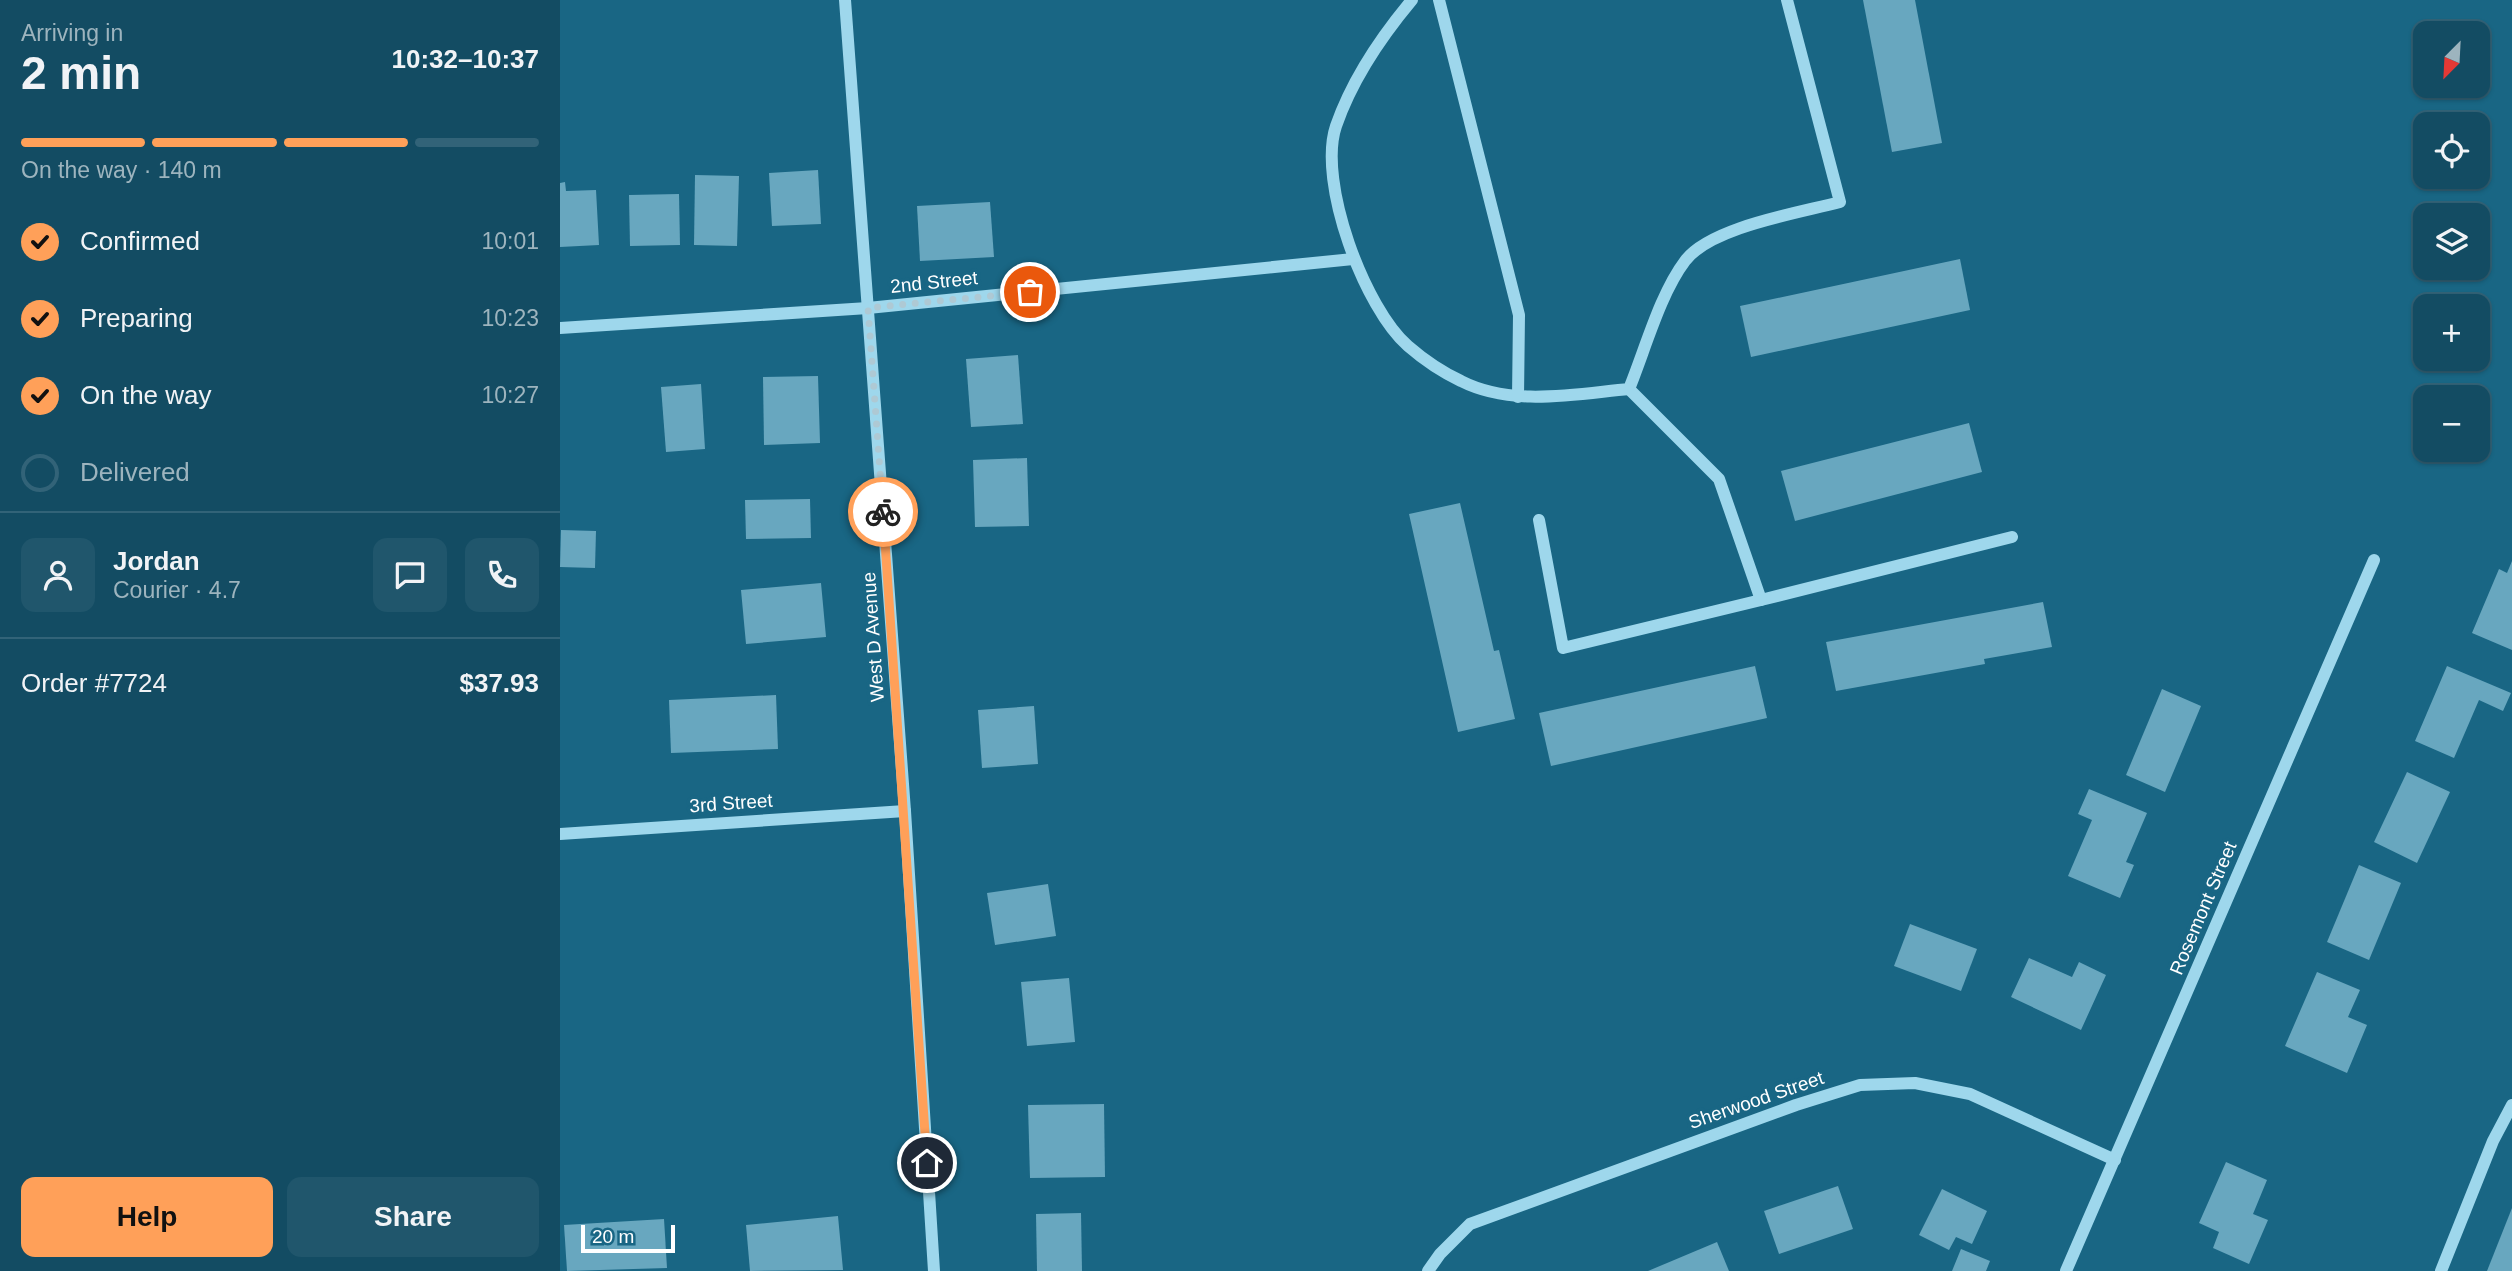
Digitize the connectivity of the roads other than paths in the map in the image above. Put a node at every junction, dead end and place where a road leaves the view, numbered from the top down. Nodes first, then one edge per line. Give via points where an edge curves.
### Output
1 (845, 0) edge
2 (1412, 0) edge
3 (1439, 0) edge
4 (1787, 0) edge
5 (1353, 259) junction
6 (868, 308) junction
7 (560, 328) edge
8 (1629, 389) junction
9 (1518, 397) junction
10 (1539, 520) dead end
11 (2012, 537) dead end
12 (2374, 560) dead end
13 (1761, 600) junction
14 (905, 811) junction
15 (560, 834) edge
16 (2512, 1105) edge
17 (2115, 1160) junction
18 (934, 1271) edge
19 (1428, 1271) edge
20 (2066, 1271) edge
21 (2441, 1271) edge

1 - 6 street, West D Avenue
2 - 5 street via 1378,40 1335,128 1332,187
3 - 9 street via 1519,315
4 - 8 street via 1840,202 1721,234 1686,259 1661,307
5 - 6 street, 2nd Street
5 - 9 street via 1407,346 1462,382
6 - 7 street, 2nd Street
6 - 14 street, West D Avenue
8 - 9 street
8 - 13 street via 1720,479
10 - 13 street via 1563,648
11 - 13 street
12 - 17 street, Rosemont Street
14 - 15 street, 3rd Street
14 - 18 street, West D Avenue
16 - 21 street
17 - 19 street, Sherwood Street via 1970,1094 1915,1083 1860,1085 1470,1224
17 - 20 street, Rosemont Street

